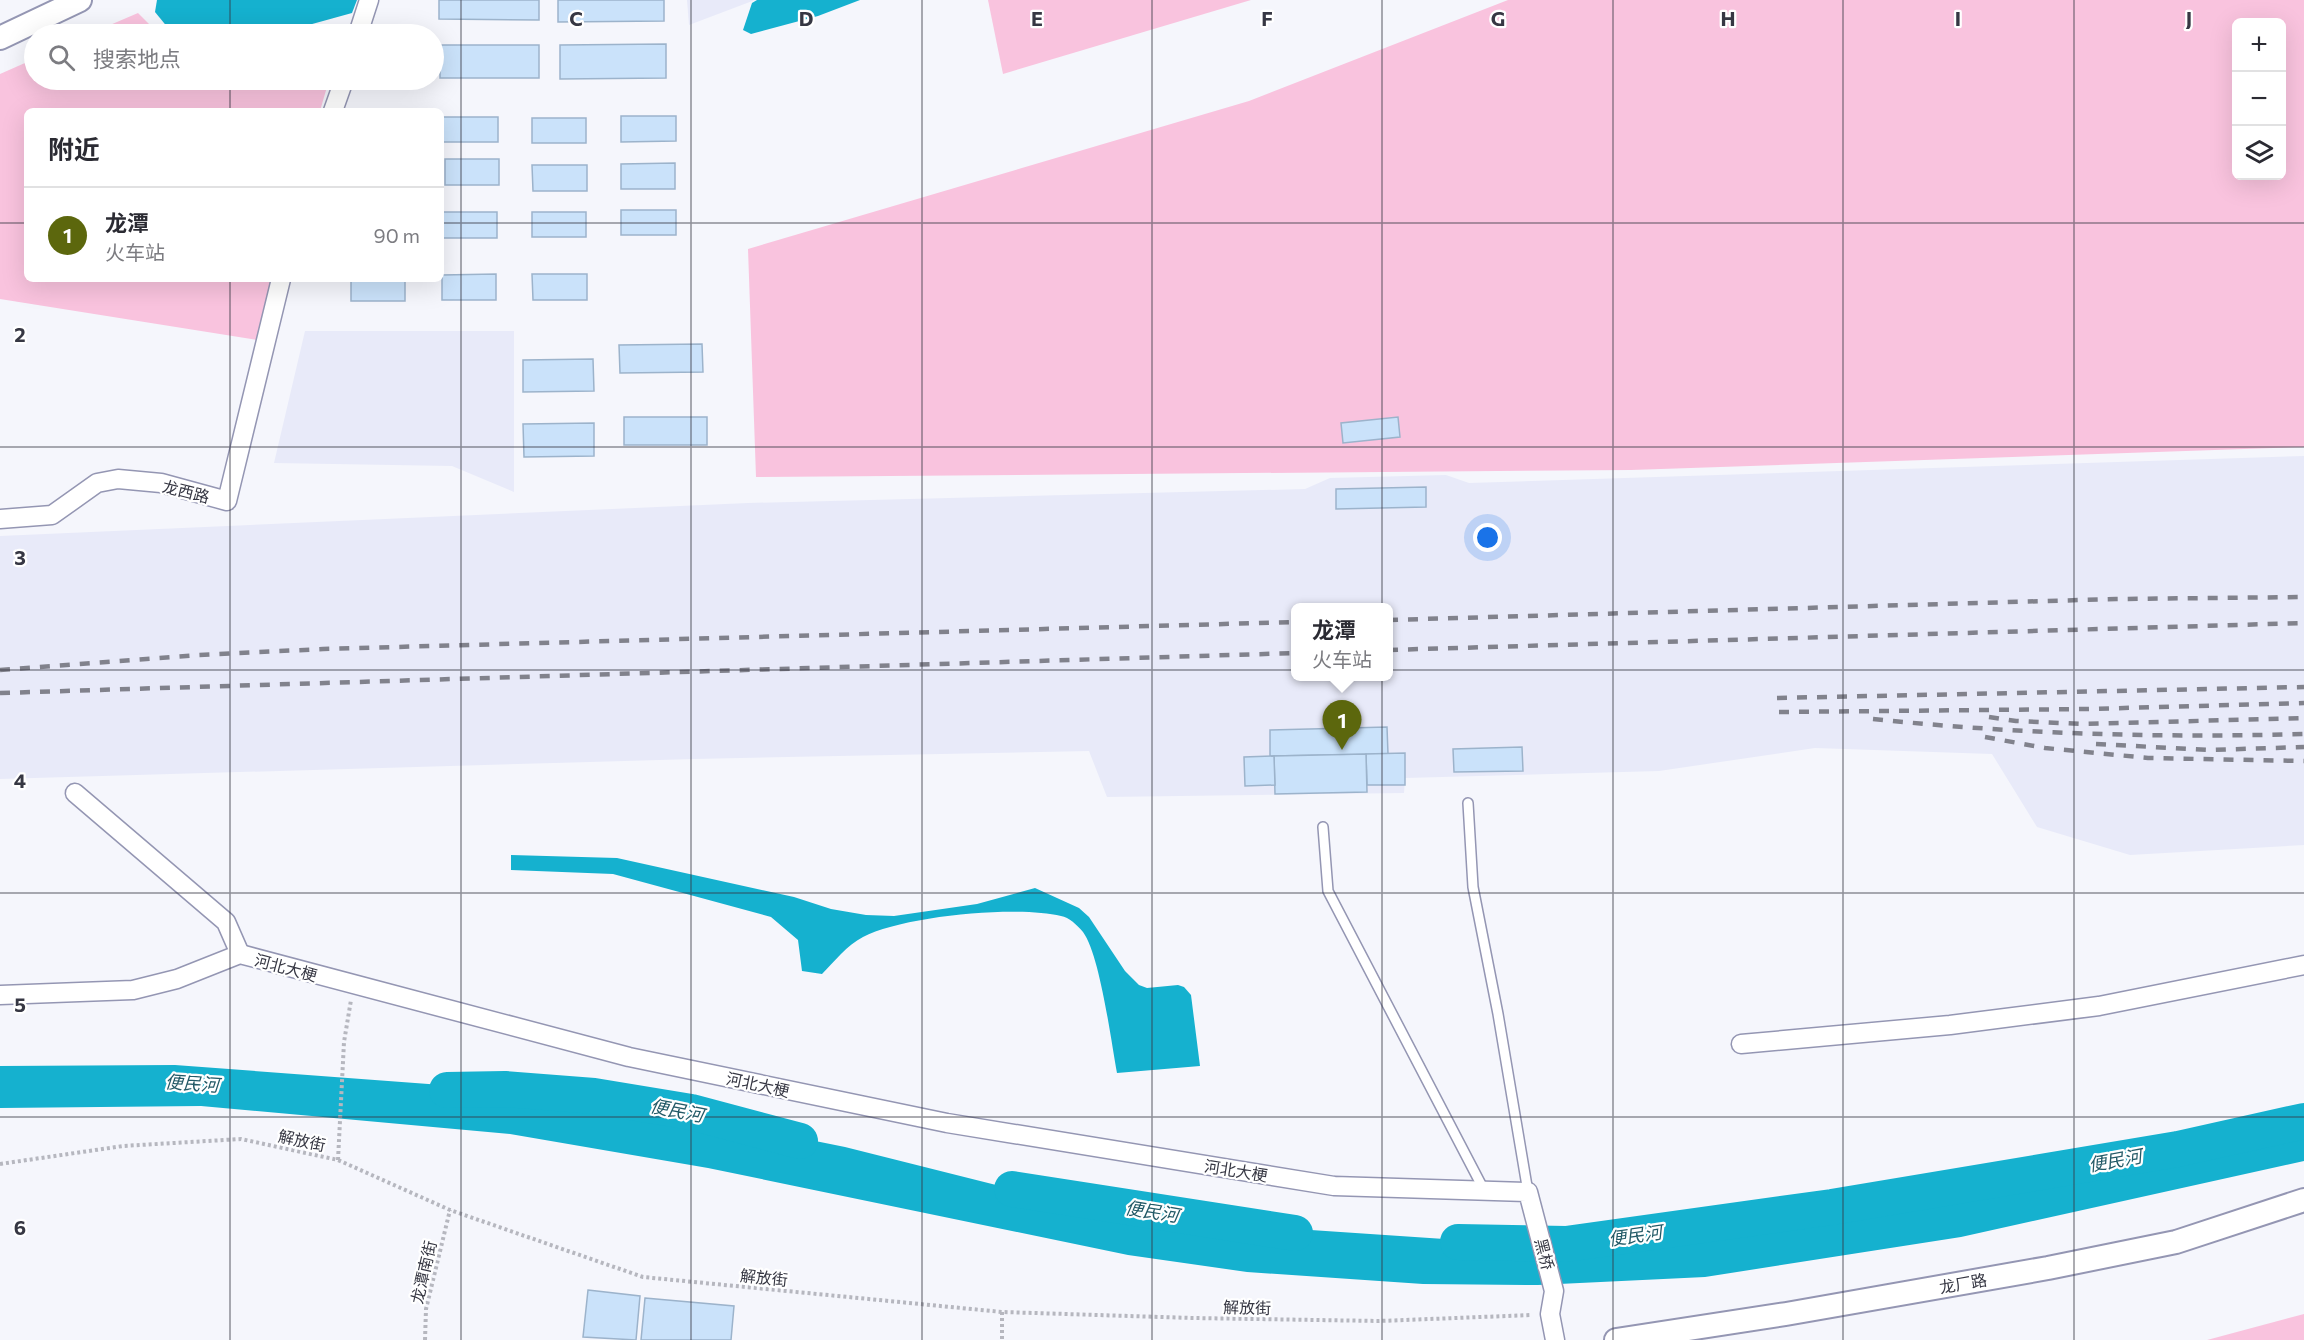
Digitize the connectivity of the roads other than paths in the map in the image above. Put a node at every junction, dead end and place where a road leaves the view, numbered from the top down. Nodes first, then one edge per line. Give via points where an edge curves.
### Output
1 (80, 0) edge
2 (369, 0) edge
3 (29, 24) edge
4 (361, 24) edge
5 (24, 27) edge
6 (0, 38) edge
7 (340, 90) edge
8 (334, 108) edge
9 (280, 282) edge
10 (0, 519) edge
11 (75, 794) dead end
12 (1468, 803) dead end
13 (1323, 827) dead end
14 (240, 954) junction
15 (2304, 965) edge
16 (0, 996) edge
17 (1741, 1044) dead end
18 (1484, 1190) junction
19 (1528, 1192) junction
20 (2304, 1200) edge
21 (1555, 1340) edge
22 (1616, 1340) edge

1 - 3 street
2 - 4 street
5 - 6 street
7 - 8 street
9 - 10 street, 龙西路 via 227,501 160,483 117,479 97,483 52,515
11 - 14 street via 226,922
12 - 19 lane via 1473,887
13 - 18 lane via 1328,891
14 - 16 street, 河北大梗 via 177,980 133,990
14 - 18 street, 河北大梗 via 629,1057 947,1124 1334,1186
15 - 17 street via 2099,1006 1950,1025
18 - 19 street, 河北大梗
19 - 21 street, 黑桥 via 1554,1291 1550,1314
20 - 22 street, 龙厂路 via 2176,1242 1786,1314

